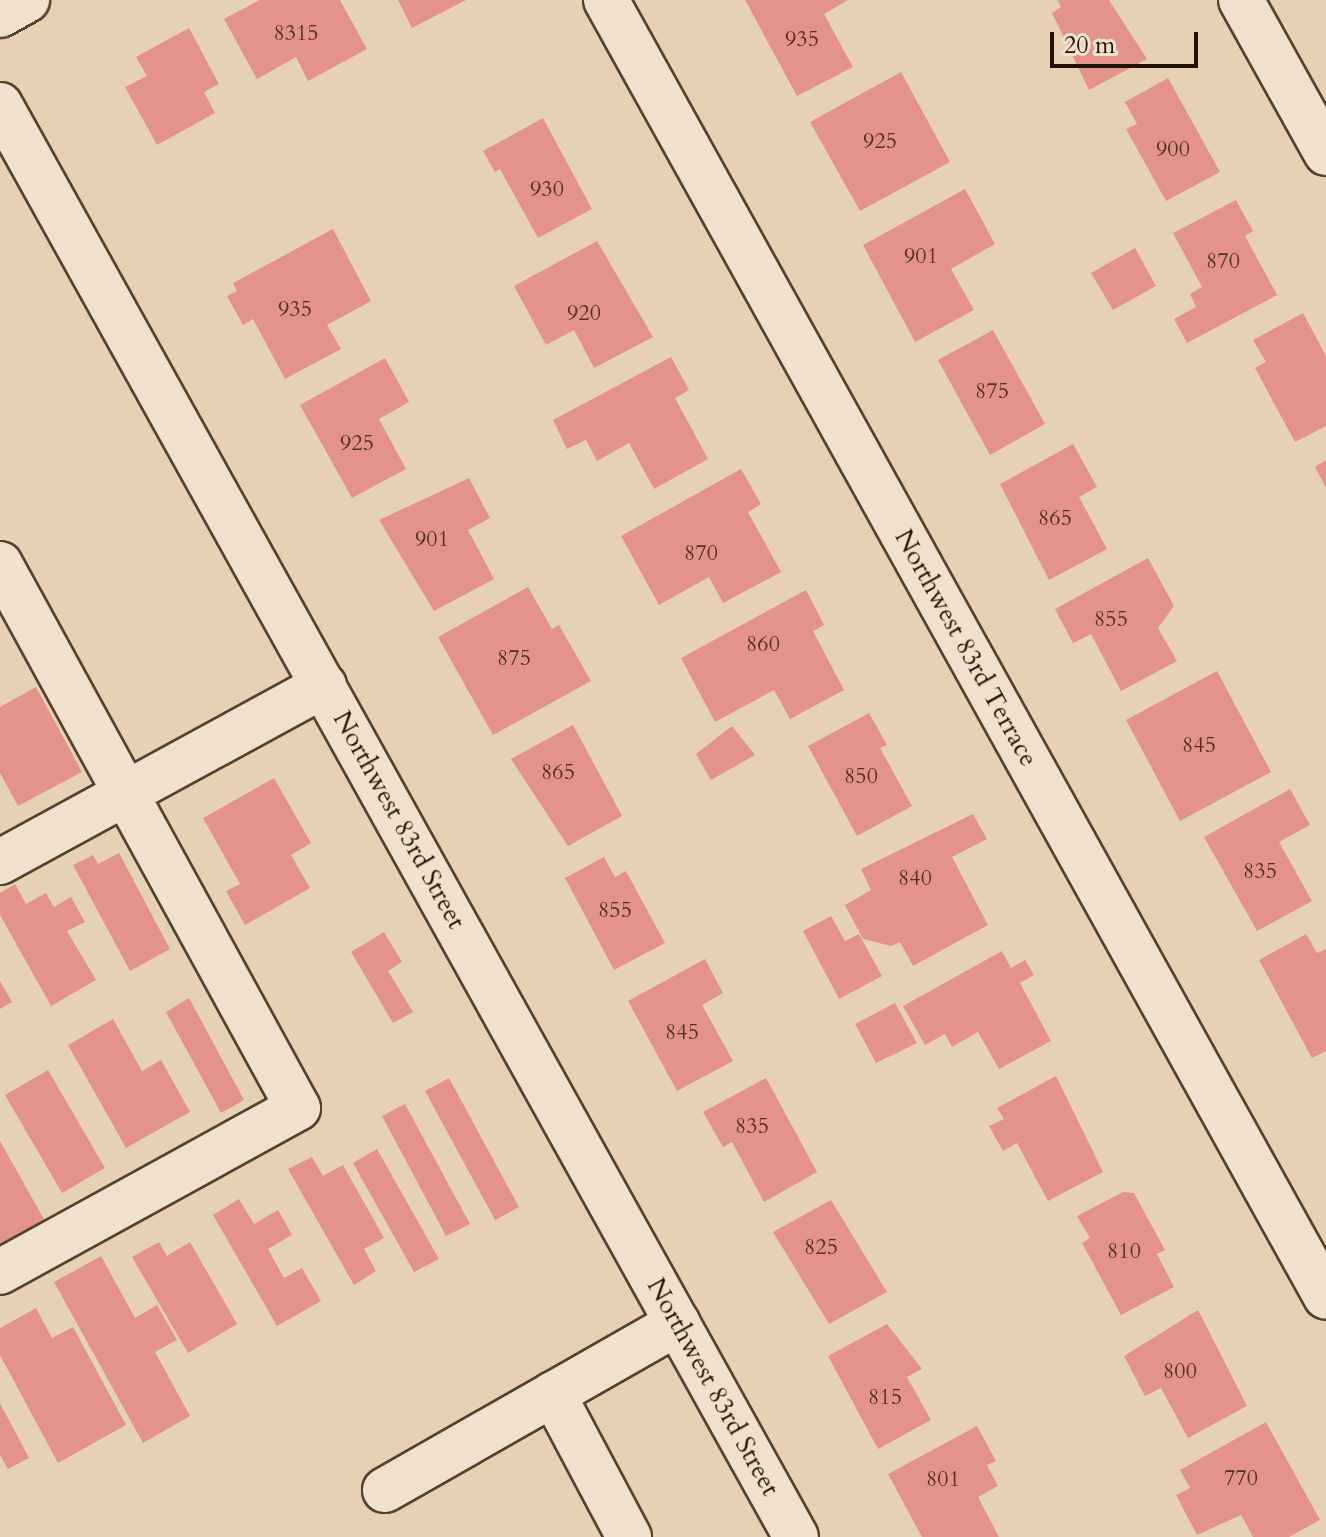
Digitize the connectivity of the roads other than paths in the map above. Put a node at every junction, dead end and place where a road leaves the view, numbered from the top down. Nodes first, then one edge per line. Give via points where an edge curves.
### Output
1 (27, 0) edge
2 (606, 0) edge
3 (1241, 0) edge
4 (0, 15) edge
5 (0, 105) edge
6 (1326, 153) edge
7 (0, 564) edge
8 (324, 685) junction
9 (121, 794) junction
10 (0, 862) edge
11 (0, 1272) edge
12 (1326, 1297) edge
13 (678, 1323) junction
14 (553, 1394) junction
15 (385, 1490) dead end
16 (629, 1537) edge
17 (796, 1537) edge

1 - 4 street
2 - 12 street, Northwest 83rd Terrace
3 - 6 street
5 - 8 street, Northwest 83rd Street
7 - 9 street
8 - 9 street
8 - 13 street, Northwest 83rd Street
9 - 10 street
9 - 11 street via 298,1108
13 - 14 street
13 - 17 street, Northwest 83rd Street
14 - 15 street
14 - 16 street

